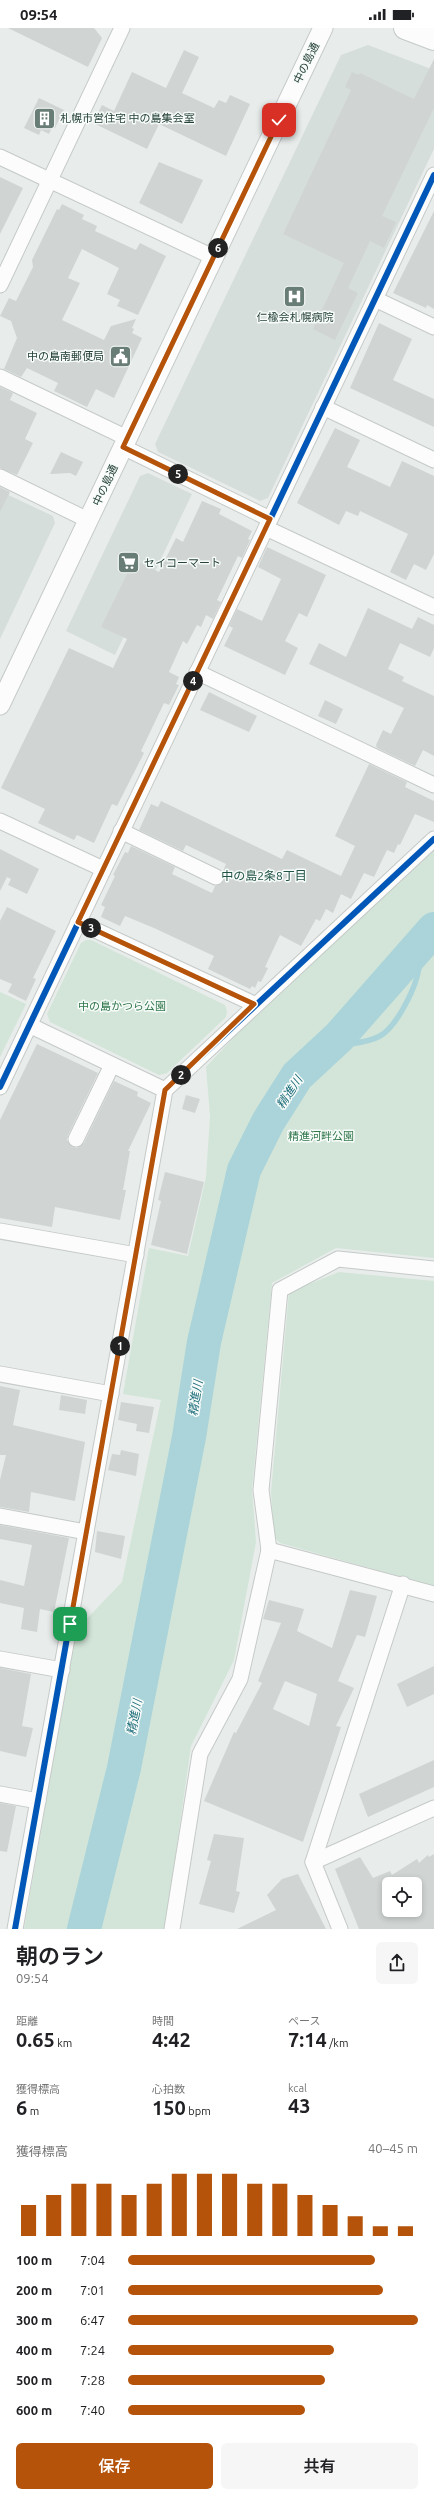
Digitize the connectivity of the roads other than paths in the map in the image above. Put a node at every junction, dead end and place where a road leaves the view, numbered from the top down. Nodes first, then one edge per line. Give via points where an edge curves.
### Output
1 (323, 28) edge
2 (405, 28) edge
3 (119, 29) edge
4 (434, 39) edge
5 (0, 157) edge
6 (434, 175) edge
7 (50, 180) junction
8 (430, 193) edge
9 (213, 257) junction
10 (0, 286) edge
11 (375, 299) junction
12 (434, 327) edge
13 (0, 377) edge
14 (323, 407) junction
15 (125, 443) junction
16 (434, 460) edge
17 (0, 477) edge
18 (88, 520) junction
19 (268, 524) junction
20 (434, 607) edge
21 (197, 672) junction
22 (0, 705) edge
23 (434, 785) edge
24 (0, 821) edge
25 (121, 831) junction
26 (434, 839) edge
27 (103, 869) junction
28 (216, 877) dead end
29 (78, 922) junction
30 (254, 1004) junction
31 (29, 1026) junction
32 (112, 1065) junction
33 (0, 1087) edge
34 (165, 1090) junction
35 (76, 1139) dead end
36 (0, 1231) edge
37 (136, 1255) junction
38 (434, 1269) edge
39 (0, 1374) edge
40 (111, 1394) junction
41 (0, 1516) edge
42 (86, 1532) junction
43 (269, 1550) junction
44 (403, 1584) junction
45 (434, 1594) edge
46 (0, 1659) edge
47 (62, 1670) junction
48 (0, 1794) edge
49 (38, 1801) junction
50 (434, 1808) edge
51 (313, 1862) junction
52 (15, 1929) edge
53 (172, 1929) edge
54 (340, 1929) edge

1 - 9 street, 中の島通
2 - 4 main road
3 - 7 street
5 - 7 street
6 - 8 street
7 - 9 street
7 - 10 street
8 - 11 street
9 - 15 street, 中の島通
11 - 12 street
11 - 14 street
13 - 15 street
14 - 16 street
14 - 19 street
15 - 18 street, 中の島通
15 - 19 street
17 - 18 street
18 - 22 street, 中の島通
19 - 20 street
19 - 21 street
21 - 23 street
21 - 25 street
24 - 27 street
25 - 27 street
25 - 28 street
26 - 30 street
27 - 29 street
29 - 30 street
29 - 31 street
30 - 34 street
31 - 32 street
31 - 33 street
32 - 34 street
32 - 35 street
34 - 37 street
36 - 37 street
37 - 40 street
38 - 43 street via 338,1259 280,1290 261,1490
39 - 40 street
40 - 42 street
41 - 42 street
42 - 47 street
43 - 44 street
43 - 53 street via 240,1679 200,1754
44 - 45 street
44 - 51 street
46 - 47 street
47 - 49 street
48 - 49 street
49 - 52 street
50 - 51 street
51 - 54 street

